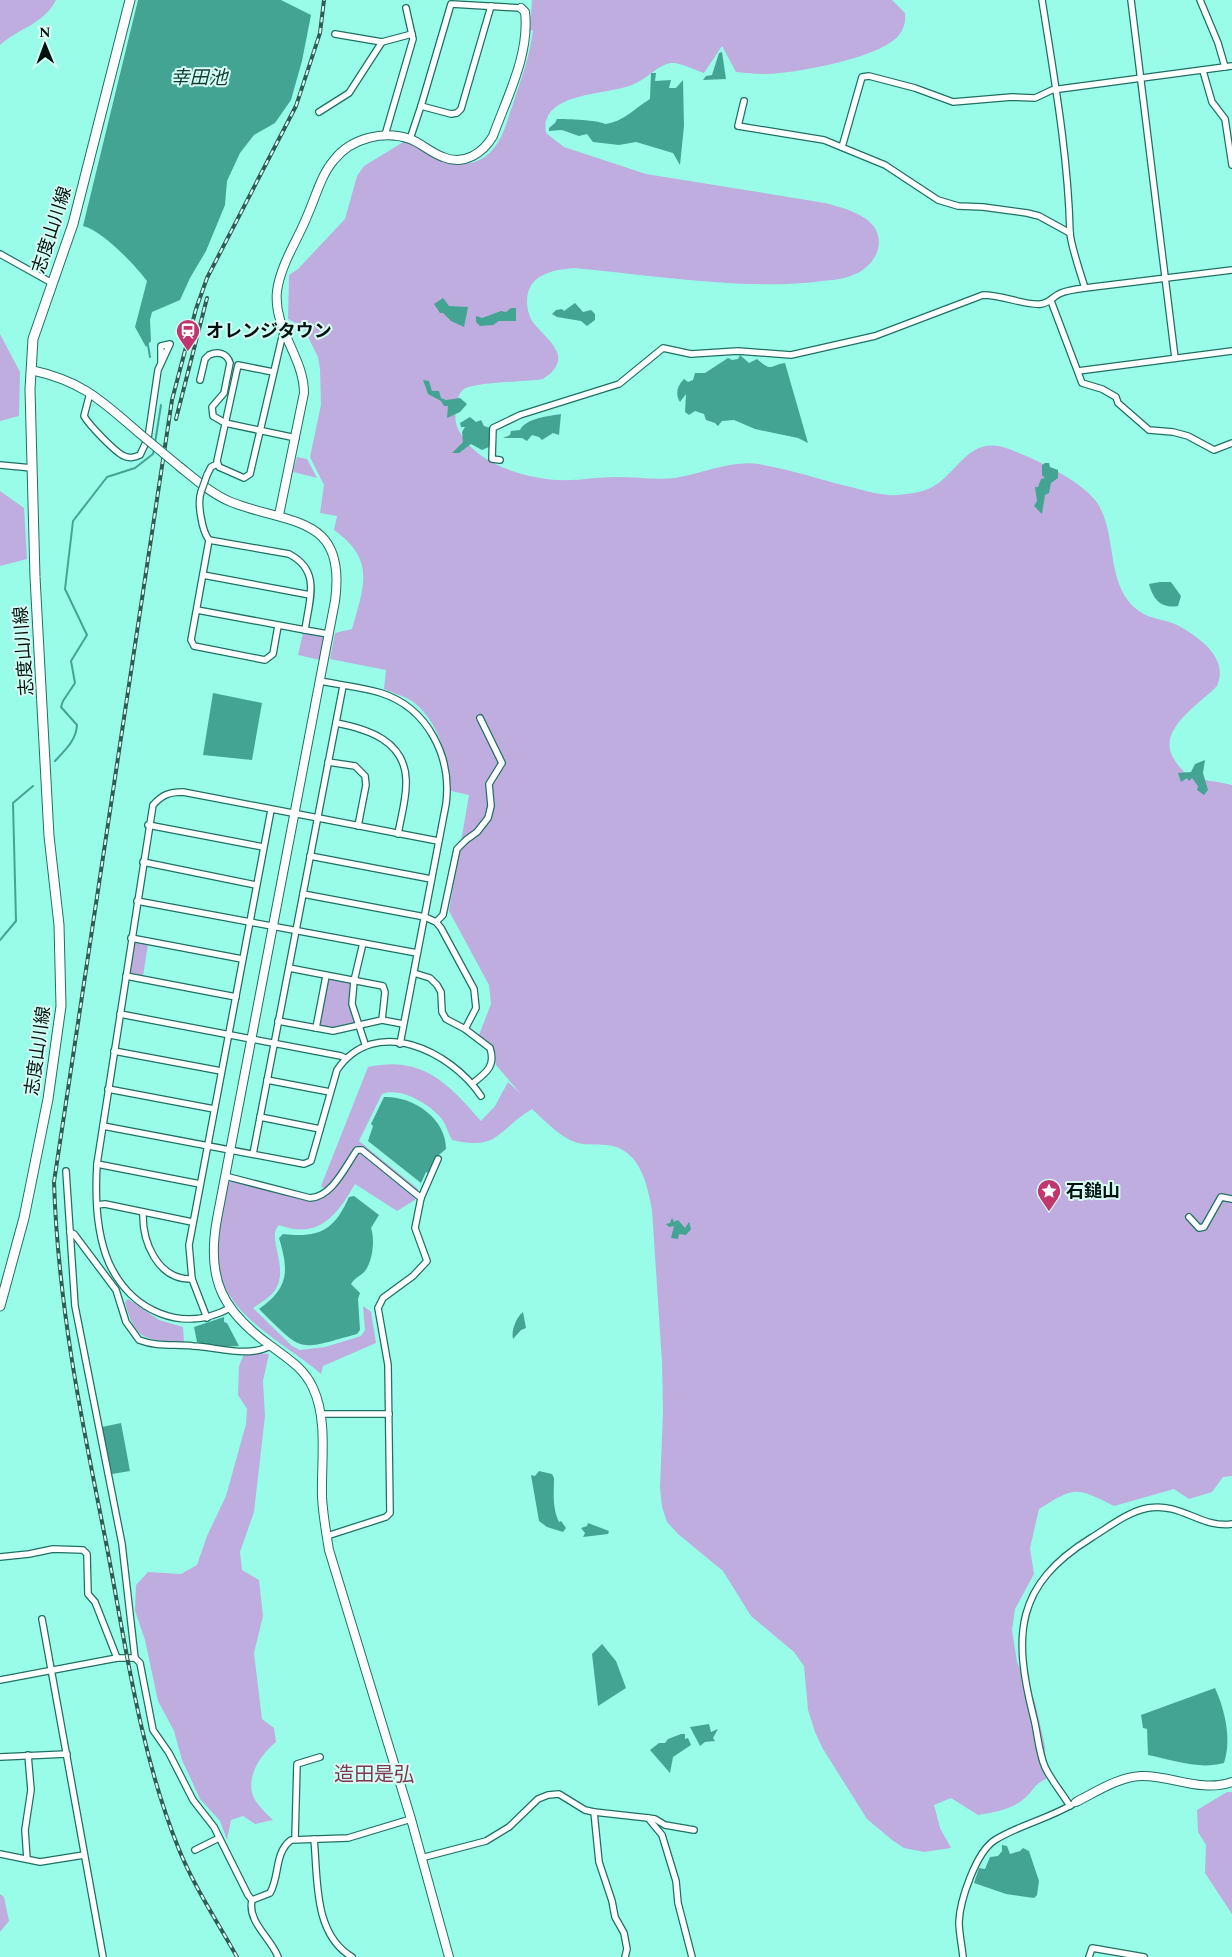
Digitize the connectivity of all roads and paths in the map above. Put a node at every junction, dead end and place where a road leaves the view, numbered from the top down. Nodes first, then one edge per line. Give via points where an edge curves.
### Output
1 (130, 0) edge
2 (1042, 0) edge
3 (1131, 0) edge
4 (1200, 0) edge
5 (491, 6) junction
6 (406, 8) dead end
7 (521, 8) joint
8 (335, 34) dead end
9 (412, 34) junction
10 (382, 42) junction
11 (1229, 66) edge
12 (1203, 71) junction
13 (1140, 79) junction
14 (1057, 89) junction
15 (744, 101) dead end
16 (421, 106) junction
17 (319, 112) dead end
18 (385, 135) junction
19 (410, 139) junction
20 (842, 146) junction
21 (1232, 165) edge
22 (1070, 233) junction
23 (0, 254) edge
24 (1232, 270) edge
25 (1165, 278) junction
26 (52, 283) junction
27 (1084, 288) junction
28 (1051, 302) junction
29 (284, 334) junction
30 (1232, 351) edge
31 (1175, 358) junction
32 (161, 361) dead end
33 (31, 370) junction
34 (1078, 370) junction
35 (273, 372) junction
36 (200, 380) dead end
37 (90, 393) junction
38 (225, 423) junction
39 (260, 431) junction
40 (296, 438) junction
41 (1232, 443) edge
42 (500, 460) dead end
43 (217, 464) junction
44 (0, 465) edge
45 (32, 468) junction
46 (280, 516) junction
47 (209, 540) junction
48 (203, 575) junction
49 (310, 595) junction
50 (197, 610) junction
51 (278, 626) junction
52 (305, 630) junction
53 (328, 634) junction
54 (320, 681) junction
55 (343, 686) junction
56 (480, 718) dead end
57 (336, 723) junction
58 (328, 762) junction
59 (271, 810) junction
60 (294, 814) junction
61 (318, 818) junction
62 (148, 825) junction
63 (358, 826) junction
64 (398, 834) junction
65 (438, 841) junction
66 (263, 847) junction
67 (310, 856) junction
68 (143, 862) junction
69 (432, 879) junction
70 (256, 885) junction
71 (303, 894) junction
72 (137, 901) junction
73 (425, 917) junction
74 (250, 922) junction
75 (436, 922) junction
76 (273, 926) junction
77 (296, 931) junction
78 (131, 938) junction
79 (364, 943) junction
80 (417, 953) junction
81 (242, 959) junction
82 (289, 968) junction
83 (414, 973) junction
84 (126, 976) junction
85 (326, 976) junction
86 (354, 981) junction
87 (236, 997) junction
88 (120, 1014) junction
89 (382, 1020) junction
90 (278, 1021) junction
91 (403, 1024) junction
92 (357, 1026) junction
93 (316, 1028) junction
94 (466, 1029) junction
95 (229, 1034) junction
96 (252, 1038) junction
97 (274, 1042) junction
98 (365, 1044) junction
99 (400, 1044) junction
100 (114, 1051) junction
101 (345, 1058) junction
102 (221, 1071) junction
103 (267, 1080) junction
104 (473, 1083) junction
105 (108, 1089) junction
106 (330, 1092) junction
107 (481, 1096) dead end
108 (214, 1109) junction
109 (260, 1117) junction
110 (103, 1126) junction
111 (320, 1130) junction
112 (207, 1146) junction
113 (230, 1150) junction
114 (253, 1154) junction
115 (438, 1159) dead end
116 (97, 1164) junction
117 (66, 1171) dead end
118 (225, 1176) junction
119 (200, 1184) junction
120 (421, 1198) junction
121 (1232, 1198) edge
122 (97, 1205) junction
123 (143, 1212) junction
124 (1189, 1217) dead end
125 (192, 1222) junction
126 (70, 1232) junction
127 (192, 1279) junction
128 (0, 1306) edge
129 (230, 1308) junction
130 (207, 1318) junction
131 (270, 1346) junction
132 (320, 1414) junction
133 (388, 1414) junction
134 (1232, 1524) edge
135 (327, 1536) junction
136 (0, 1557) edge
137 (42, 1618) dead end
138 (117, 1658) junction
139 (135, 1658) junction
140 (52, 1671) junction
141 (0, 1680) edge
142 (67, 1754) junction
143 (28, 1755) junction
144 (0, 1757) edge
145 (320, 1757) dead end
146 (1232, 1782) edge
147 (1073, 1804) junction
148 (594, 1812) junction
149 (648, 1818) junction
150 (411, 1819) junction
151 (694, 1830) dead end
152 (219, 1838) junction
153 (294, 1839) junction
154 (314, 1839) junction
155 (195, 1850) dead end
156 (0, 1854) edge
157 (84, 1856) junction
158 (421, 1858) junction
159 (27, 1859) junction
160 (252, 1900) junction
161 (103, 1957) edge
162 (278, 1957) edge
163 (352, 1957) edge
164 (449, 1957) edge
165 (625, 1957) edge
166 (692, 1957) edge
167 (963, 1957) edge
168 (1089, 1957) edge
169 (1144, 1957) edge

1 - 26 main road, 志度山川線 via 73,224
2 - 14 street
3 - 13 street
4 - 11 street
5 - 7 street
5 - 16 street via 451,4
5 - 16 street via 461,109 451,114
6 - 9 street
7 - 19 street via 526,12 526,19 520,60 487,147 465,159 453,160
8 - 10 street
9 - 10 street
9 - 18 street
10 - 17 street via 349,93
11 - 12 street
12 - 13 street
12 - 21 street via 1212,102 1225,118
13 - 14 street
13 - 25 street
14 - 20 street via 1035,98 953,102 915,88 862,77
14 - 22 street via 1071,210
15 - 20 street via 738,126
16 - 19 street
18 - 19 street
18 - 29 street via 360,140 347,148 334,158 325,173 277,292
20 - 22 street via 885,165 938,200 958,206 983,206 1027,213
22 - 27 street
23 - 26 street
24 - 25 street
25 - 27 street
25 - 31 street
26 - 33 main road, 志度山川線 via 33,339
27 - 28 street via 1061,293
28 - 34 street
28 - 42 street via 1032,304 1000,295 983,295 875,336 791,355 738,351 691,354 663,348 619,384 520,415 493,428 492,460
29 - 35 street
29 - 40 street via 304,382 304,404
30 - 31 street
31 - 34 street
32 - 37 street via 148,438 140,455 124,457 89,424 84,416
33 - 37 street via 72,382
33 - 45 main road, 志度山川線
34 - 41 street via 1082,383 1116,397 1149,430 1173,432 1214,450
35 - 38 street via 238,365
35 - 39 street
36 - 38 street via 209,355 219,353 229,359 224,393 212,407 213,416
37 - 46 street, bridge via 216,494 231,502
38 - 39 street
38 - 43 street
39 - 40 street
39 - 43 street via 250,474 244,478
40 - 46 street
43 - 47 street, bridge via 211,467 201,492 202,514
44 - 45 street
45 - 128 main road, 志度山川線 via 35,577 62,1006 48,1099 24,1218
46 - 53 street via 302,522 314,530 333,554 337,583
47 - 48 street
47 - 49 street via 290,554 308,569
48 - 49 street
48 - 50 street
49 - 52 street
50 - 51 street
50 - 51 street via 191,640 194,646 202,648 265,660 272,654
51 - 52 street
52 - 53 street
53 - 54 street
54 - 55 street
54 - 60 street
55 - 57 street
55 - 65 street via 382,693 402,703 417,715 434,737 447,775
56 - 75 street via 502,763 489,784 491,806 488,818 458,850 443,914
57 - 58 street
57 - 64 street via 368,730 396,749 406,780
58 - 61 street
58 - 63 street via 355,766 366,776
59 - 60 street
59 - 62 street via 170,792 153,805
59 - 66 street
60 - 61 street
60 - 76 street
61 - 63 street
61 - 67 street
62 - 66 street
62 - 68 street
63 - 64 street
64 - 65 street
65 - 69 street
66 - 70 street
67 - 69 street
67 - 71 street
68 - 70 street
68 - 72 street
69 - 73 street
70 - 74 street
71 - 73 street
71 - 77 street
72 - 74 street
72 - 78 street
73 - 75 street
73 - 80 street
74 - 76 street
74 - 81 street
75 - 94 street via 474,989 476,1008
76 - 77 street
76 - 96 street
77 - 79 street
77 - 82 street
78 - 81 street
78 - 84 street
79 - 80 street
79 - 86 street
80 - 83 street
81 - 87 street
82 - 85 street
82 - 90 street
83 - 91 street
83 - 94 street via 430,978 437,985 443,1000 443,1016
84 - 87 street
84 - 88 street
85 - 86 street
85 - 93 street
86 - 89 street via 383,986
86 - 92 street via 352,1004
87 - 95 street
88 - 95 street
88 - 100 street
89 - 91 street
89 - 92 street
90 - 93 street
90 - 97 street
91 - 99 street
92 - 93 street via 333,1031
92 - 98 street
94 - 104 street via 490,1048 493,1056 488,1072
95 - 96 street
95 - 102 street
96 - 97 street
96 - 113 street
97 - 101 street
97 - 103 street
98 - 99 street
98 - 101 street
99 - 104 street via 443,1058
100 - 102 street
100 - 105 street
101 - 106 street
102 - 108 street
103 - 106 street
103 - 109 street
104 - 107 street
105 - 108 street
105 - 110 street
106 - 111 street
108 - 112 street
109 - 111 street
109 - 114 street
110 - 112 street
110 - 116 street
111 - 114 street via 311,1161 304,1164
112 - 113 street
112 - 119 street
113 - 114 street
113 - 118 street
115 - 120 street
116 - 119 street
116 - 122 street
117 - 126 street
118 - 120 street via 318,1198 330,1188 356,1150 362,1150
118 - 129 street via 213,1240 213,1258 215,1276
119 - 125 street
120 - 133 street via 415,1228 427,1261 383,1298 378,1308 386,1348
121 - 124 street via 1221,1197 1204,1227 1199,1228
122 - 123 street
122 - 130 street via 108,1262 127,1290 153,1310 169,1317 183,1320
123 - 125 street
123 - 127 street via 146,1242 152,1254 174,1275
125 - 127 street via 189,1245
126 - 131 street via 116,1290 126,1322 139,1340 222,1351 263,1350
126 - 139 street via 75,1306 122,1544
127 - 130 street
129 - 130 street
129 - 131 street via 239,1320
131 - 132 street via 305,1373 314,1388
132 - 133 street
132 - 135 street via 322,1498
133 - 135 street via 390,1513
134 - 147 street via 1207,1522 1165,1507 1129,1514 1069,1552 1050,1570 1037,1589 1025,1616 1021,1639 1024,1670 1040,1754 1046,1769
135 - 150 street
136 - 138 street via 52,1549 83,1550 87,1554 88,1594 95,1602
137 - 140 street
138 - 139 street
138 - 140 street
139 - 152 street via 140,1663 153,1730
140 - 141 street
140 - 142 street
142 - 143 street
142 - 157 street
143 - 144 street
143 - 159 street via 31,1790 25,1830
145 - 153 street via 297,1764
146 - 147 street via 1208,1786 1139,1776 1122,1780
147 - 167 street via 983,1849 961,1910 959,1923
148 - 149 street
148 - 158 street via 559,1794 548,1795 538,1799 509,1827 486,1841
148 - 165 street via 599,1862 615,1917 624,1933
149 - 151 street
149 - 166 street via 662,1835 676,1880 678,1903
150 - 154 street via 348,1838
150 - 158 street
152 - 155 street
152 - 160 street
153 - 154 street
153 - 160 street via 285,1844 277,1864 276,1882 270,1893
154 - 163 street via 322,1920 342,1950
156 - 159 street
157 - 159 street via 40,1862
157 - 161 street
158 - 164 street
160 - 162 street via 250,1906 257,1924 274,1946
168 - 169 street via 1092,1948

